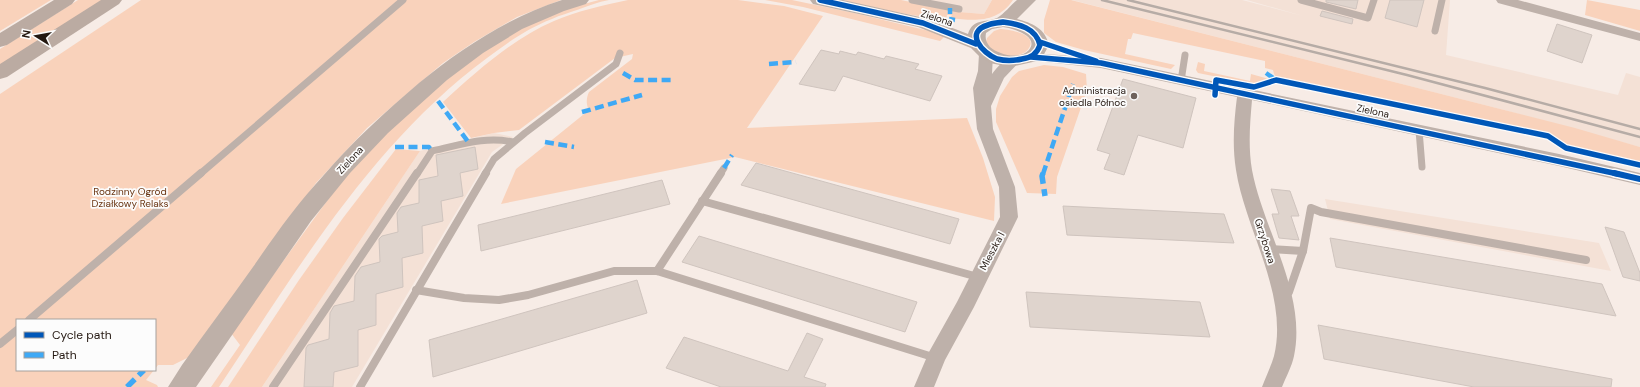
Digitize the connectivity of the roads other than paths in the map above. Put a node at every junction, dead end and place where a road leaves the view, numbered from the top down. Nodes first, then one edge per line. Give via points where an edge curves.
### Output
1 (66, 0) edge
2 (113, 0) edge
3 (403, 0) edge
4 (580, 0) edge
5 (820, 0) edge
6 (912, 0) edge
7 (1027, 0) edge
8 (1032, 0) edge
9 (1301, 0) edge
10 (1374, 0) edge
11 (1442, 0) edge
12 (1504, 0) edge
13 (1312, 1) edge
14 (959, 9) dead end
15 (1003, 22) junction
16 (1435, 31) dead end
17 (1640, 37) edge
18 (0, 41) edge
19 (982, 42) junction
20 (1033, 43) junction
21 (620, 53) dead end
22 (1185, 55) dead end
23 (1013, 61) junction
24 (0, 73) edge
25 (1181, 80) junction
26 (1245, 94) junction
27 (984, 107) junction
28 (1419, 130) junction
29 (513, 142) junction
30 (1422, 167) dead end
31 (724, 168) dead end
32 (1640, 179) edge
33 (702, 200) junction
34 (1269, 249) junction
35 (1303, 251) junction
36 (1586, 260) dead end
37 (657, 271) junction
38 (978, 277) junction
39 (416, 290) junction
40 (1283, 300) junction
41 (30, 319) edge
42 (16, 331) edge
43 (0, 344) edge
44 (936, 358) junction
45 (181, 387) edge
46 (273, 387) edge
47 (360, 387) edge
48 (924, 387) edge
49 (1272, 387) edge

1 - 18 highway
2 - 24 highway
3 - 41 lane
4 - 45 main road, Zielona via 531,18 485,42 442,74 378,130 310,205
5 - 19 main road, Zielona via 922,23
6 - 14 lane
7 - 15 main road
8 - 20 main road via 1028,22
9 - 13 lane
10 - 13 lane via 1368,18
11 - 16 lane
12 - 17 street
15 - 19 main road via 990,24
15 - 20 main road via 1020,25
19 - 23 main road via 998,59
19 - 27 street, Mieszka I via 985,70 981,88
20 - 23 main road
20 - 25 street, Zielona via 1054,58 1101,63
21 - 29 lane via 616,64
22 - 25 lane
23 - 27 street, Mieszka I via 998,76 988,93
25 - 26 street, Zielona
26 - 28 street, Zielona
26 - 34 street, Grzybowa via 1242,132 1244,170
27 - 38 street, Mieszka I via 985,130 1007,187 1009,216
28 - 30 lane
28 - 32 street, Zielona
29 - 39 lane via 494,159
29 - 46 lane via 487,139 432,151
31 - 33 lane
33 - 37 lane
33 - 38 lane
34 - 35 lane
34 - 40 street, Grzybowa
35 - 36 lane via 1311,208 1321,212
35 - 40 lane via 1289,292
37 - 39 lane via 614,271 528,295 500,300 464,298
37 - 44 lane
38 - 44 street, Mieszka I
39 - 47 lane
40 - 49 street, Grzybowa via 1287,336 1284,356
42 - 43 lane
44 - 48 street, Mieszka I

